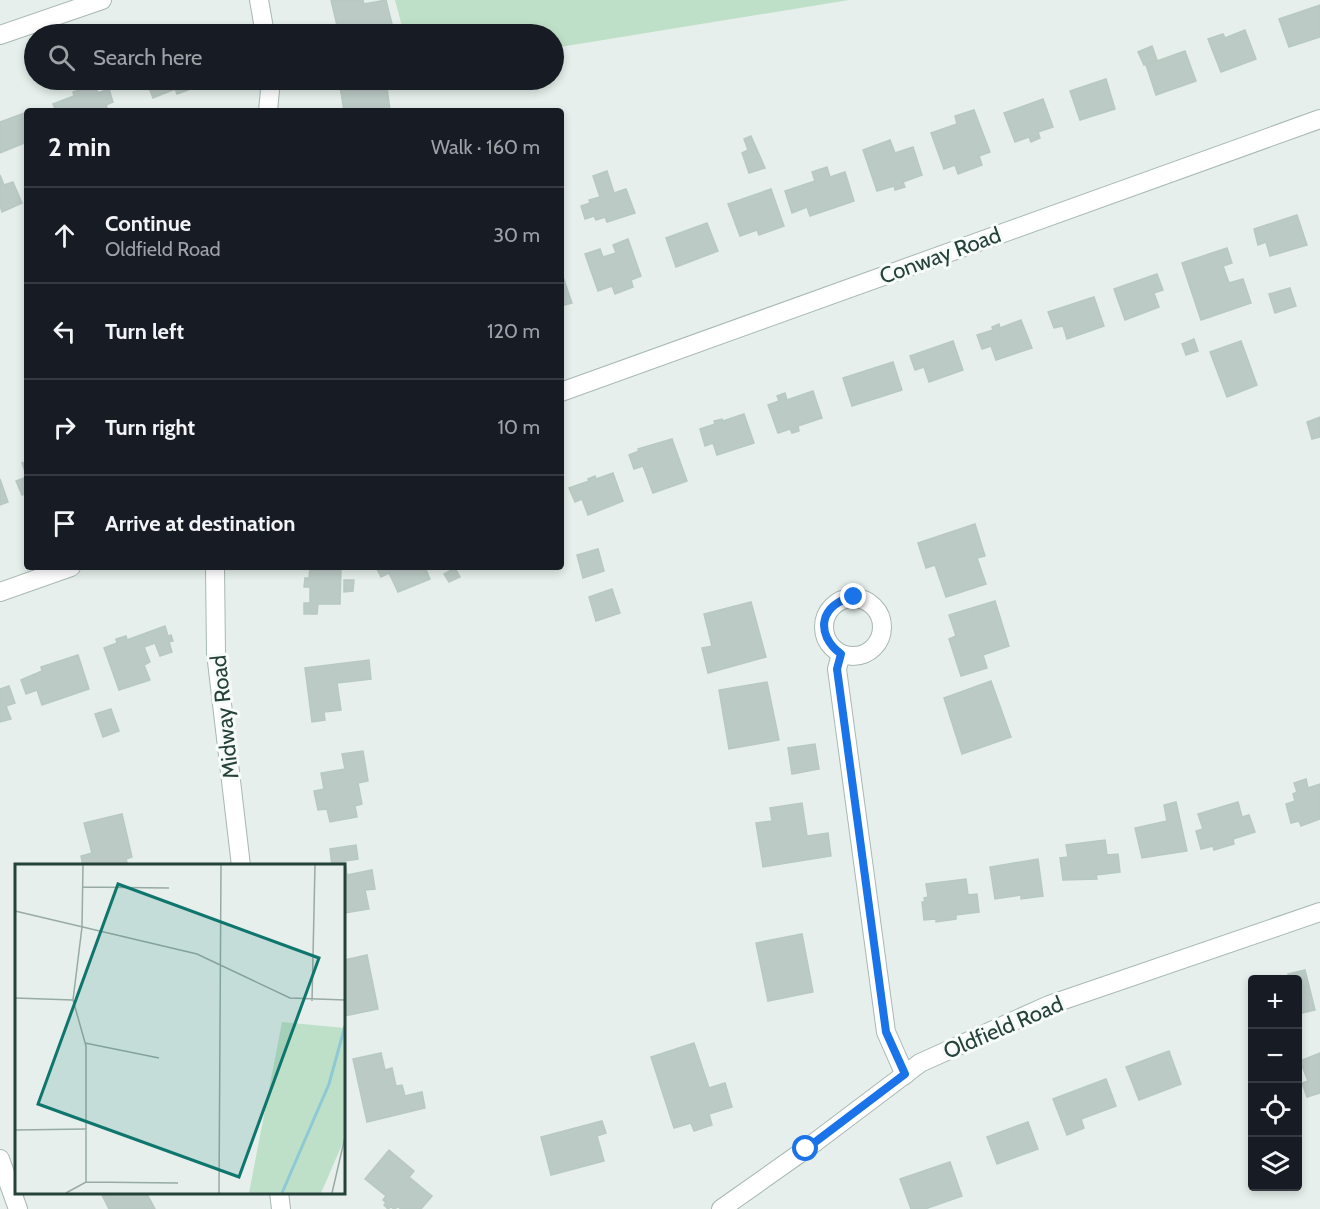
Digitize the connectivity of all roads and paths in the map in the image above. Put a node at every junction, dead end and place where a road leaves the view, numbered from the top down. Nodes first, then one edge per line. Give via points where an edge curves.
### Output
1 (102, 0) edge
2 (259, 0) edge
3 (32, 24) edge
4 (264, 24) edge
5 (24, 27) edge
6 (0, 35) edge
7 (270, 90) edge
8 (268, 108) edge
9 (1320, 119) edge
10 (564, 391) edge
11 (62, 570) edge
12 (215, 570) edge
13 (0, 592) edge
14 (841, 654) dead end
15 (241, 864) edge
16 (1320, 912) edge
17 (905, 1074) junction
18 (0, 1159) edge
19 (279, 1194) edge
20 (18, 1209) edge
21 (281, 1209) edge
22 (721, 1209) edge

1 - 3 street
2 - 4 street
5 - 6 street
7 - 8 street
9 - 10 street, Conway Road
11 - 13 street
12 - 15 street, Midway Road via 216,653
14 - 17 street via 837,669 886,1032
16 - 17 street, Oldfield Road via 1048,1005 920,1063
17 - 22 street, Oldfield Road
18 - 20 street
19 - 21 street

